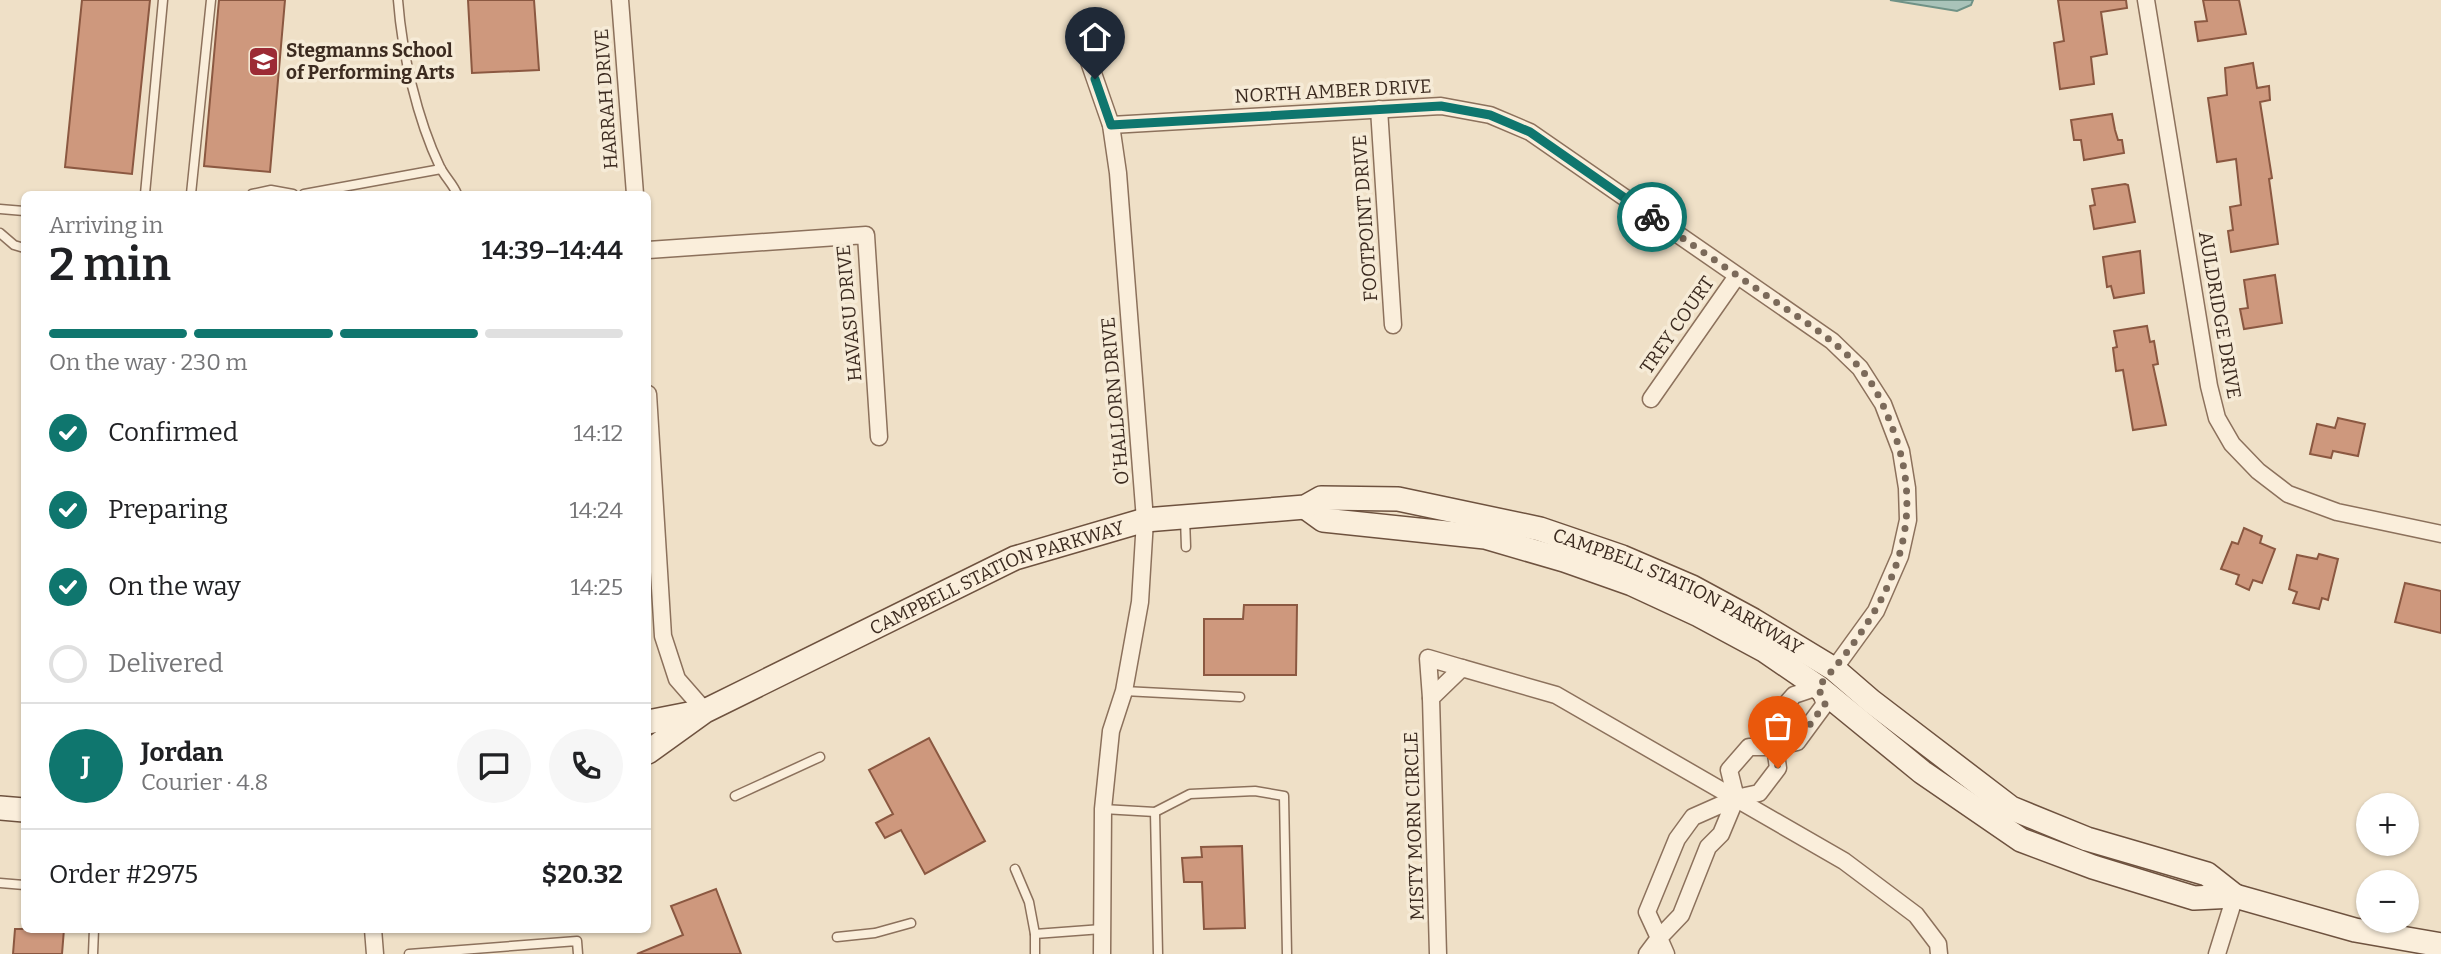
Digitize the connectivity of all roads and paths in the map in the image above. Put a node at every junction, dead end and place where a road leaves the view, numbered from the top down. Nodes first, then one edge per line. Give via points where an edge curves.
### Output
1 (163, 0) edge
2 (211, 0) edge
3 (398, 0) edge
4 (620, 0) edge
5 (2146, 0) edge
6 (1087, 56) dead end
7 (1379, 109) junction
8 (1111, 125) junction
9 (441, 169) junction
10 (145, 191) edge
11 (191, 191) edge
12 (320, 191) edge
13 (455, 191) edge
14 (635, 191) edge
15 (0, 209) edge
16 (21, 211) edge
17 (0, 233) edge
18 (21, 247) edge
19 (651, 250) edge
20 (1737, 276) junction
21 (1393, 325) dead end
22 (1651, 399) dead end
23 (879, 437) dead end
24 (651, 442) edge
25 (1305, 507) junction
26 (1185, 517) junction
27 (1146, 520) junction
28 (2441, 534) edge
29 (1186, 547) dead end
30 (1462, 668) junction
31 (1834, 669) junction
32 (1818, 687) junction
33 (1124, 691) junction
34 (1240, 697) dead end
35 (1431, 698) junction
36 (705, 711) junction
37 (651, 721) edge
38 (1775, 747) junction
39 (651, 750) edge
40 (820, 757) dead end
41 (735, 796) dead end
42 (1736, 798) junction
43 (0, 808) edge
44 (1102, 809) junction
45 (21, 810) edge
46 (1156, 812) junction
47 (1015, 869) dead end
48 (0, 883) edge
49 (21, 885) edge
50 (2235, 896) junction
51 (911, 923) dead end
52 (1102, 929) junction
53 (94, 933) edge
54 (373, 933) edge
55 (1035, 934) junction
56 (837, 937) dead end
57 (1659, 939) junction
58 (2441, 945) edge
59 (457, 952) edge
60 (93, 954) edge
61 (375, 954) edge
62 (409, 954) edge
63 (578, 954) edge
64 (1035, 954) edge
65 (1102, 954) edge
66 (1158, 954) edge
67 (1287, 954) edge
68 (1438, 954) edge
69 (1647, 954) edge
70 (1666, 954) edge
71 (1939, 954) edge
72 (2217, 954) edge

1 - 10 lane
2 - 11 lane
3 - 9 lane via 420,115
4 - 14 street, HARRAH DRIVE
5 - 28 street, AULDRIDGE DRIVE via 2217,418 2232,444 2288,494 2337,512
6 - 8 street, O'HALLORN DRIVE
7 - 8 street, NORTH AMBER DRIVE
7 - 20 street, NORTH AMBER DRIVE via 1441,106 1490,115 1530,132
7 - 21 street, FOOTPOINT DRIVE
8 - 27 street, O'HALLORN DRIVE
9 - 12 lane
9 - 13 lane
15 - 16 lane
17 - 18 lane
19 - 23 street, HAVASU DRIVE via 866,235
20 - 22 street, TREY COURT
20 - 31 street, NORTH AMBER DRIVE via 1832,341 1860,368 1883,404 1901,450 1908,520 1900,556 1876,611
24 - 36 street via 663,636 677,679
25 - 26 street, CAMPBELL STATION PARKWAY
25 - 31 street, CAMPBELL STATION PARKWAY via 1321,498 1398,499 1540,529 1622,556 1692,587
25 - 32 street, CAMPBELL STATION PARKWAY via 1323,520 1485,537 1610,576 1710,621
26 - 27 street, CAMPBELL STATION PARKWAY
26 - 29 lane
27 - 33 street, O'HALLORN DRIVE via 1140,602
27 - 36 street, CAMPBELL STATION PARKWAY via 1014,558
30 - 35 street
30 - 35 street, MISTY MORN CIRCLE via 1428,659
30 - 42 street, MISTY MORN CIRCLE via 1556,695
31 - 32 street
31 - 50 street, CAMPBELL STATION PARKWAY via 2011,808 2087,839 2207,874
32 - 38 street via 1794,695 1769,723
32 - 38 street via 1825,704 1797,742
32 - 50 street, CAMPBELL STATION PARKWAY via 1922,772 2021,840 2194,898
33 - 34 lane
33 - 44 street, O'HALLORN DRIVE via 1111,731
35 - 68 street, MISTY MORN CIRCLE
36 - 37 street, CAMPBELL STATION PARKWAY
36 - 39 street, CAMPBELL STATION PARKWAY
38 - 42 street via 1778,768 1759,793
38 - 42 street via 1749,747 1729,770
40 - 41 lane
42 - 57 street via 1721,834 1708,847 1681,915
42 - 57 street via 1693,817 1677,839 1647,912
42 - 71 street, MISTY MORN CIRCLE via 1844,861 1916,915 1938,944
43 - 45 street
44 - 46 lane
44 - 52 street, O'HALLORN DRIVE
46 - 66 lane
46 - 67 lane via 1190,794 1255,791 1284,796
47 - 55 lane via 1029,902
48 - 49 lane
50 - 58 street, CAMPBELL STATION PARKWAY via 2355,930
50 - 72 street
51 - 56 lane
52 - 55 lane
52 - 65 street, O'HALLORN DRIVE
53 - 60 lane
54 - 61 street
55 - 64 lane
57 - 69 street
57 - 70 street
59 - 62 lane
59 - 63 lane via 577,941

